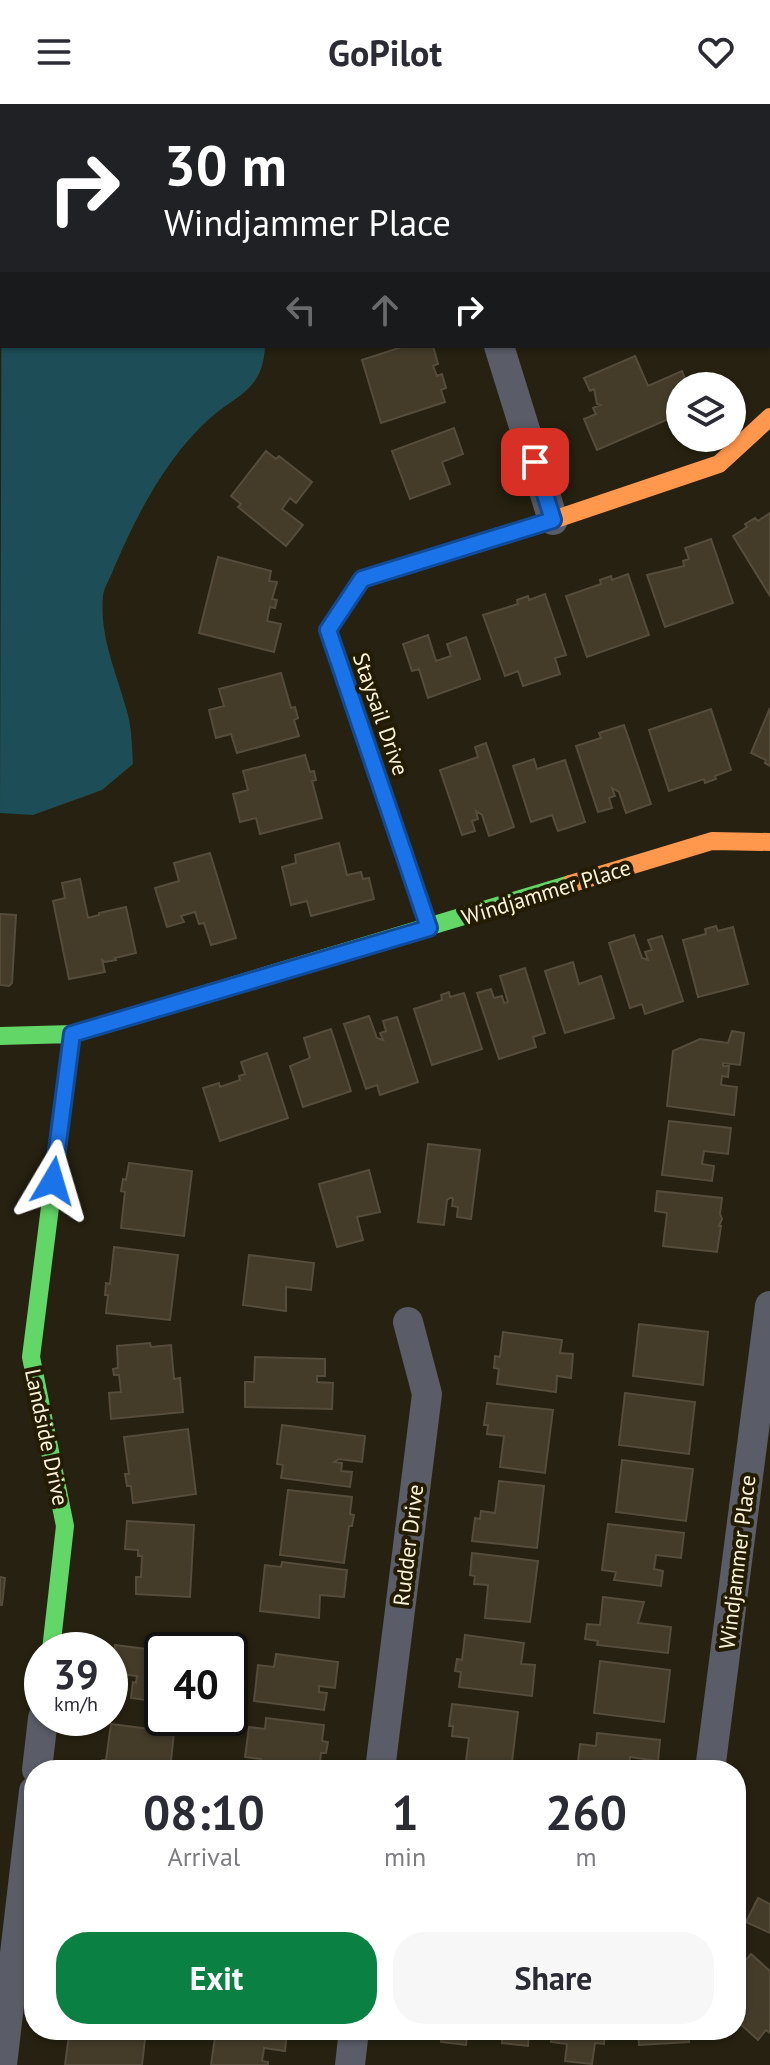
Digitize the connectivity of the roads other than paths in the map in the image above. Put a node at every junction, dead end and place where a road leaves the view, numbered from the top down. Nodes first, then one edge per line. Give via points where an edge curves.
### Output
1 (500, 348) edge
2 (770, 417) edge
3 (553, 520) junction
4 (770, 842) edge
5 (429, 928) junction
6 (72, 1034) junction
7 (0, 1036) edge
8 (770, 1306) edge
9 (408, 1322) dead end
10 (53, 1632) edge
11 (41, 1736) edge
12 (38, 1760) edge
13 (381, 1760) edge
14 (711, 1760) edge
15 (24, 1877) edge
16 (353, 2040) edge
17 (2, 2065) edge
18 (350, 2065) edge

1 - 3 street
2 - 3 street, Staysail Drive via 719,464
3 - 5 street, Staysail Drive via 362,579 328,630
4 - 5 street, Windjammer Place via 712,841
5 - 6 street, Windjammer Place
6 - 7 street, Windjammer Place
6 - 10 street, Landside Drive via 31,1357 65,1526
8 - 14 street, Windjammer Place
9 - 13 street, Rudder Drive via 427,1394
11 - 12 street
15 - 17 street
16 - 18 street

